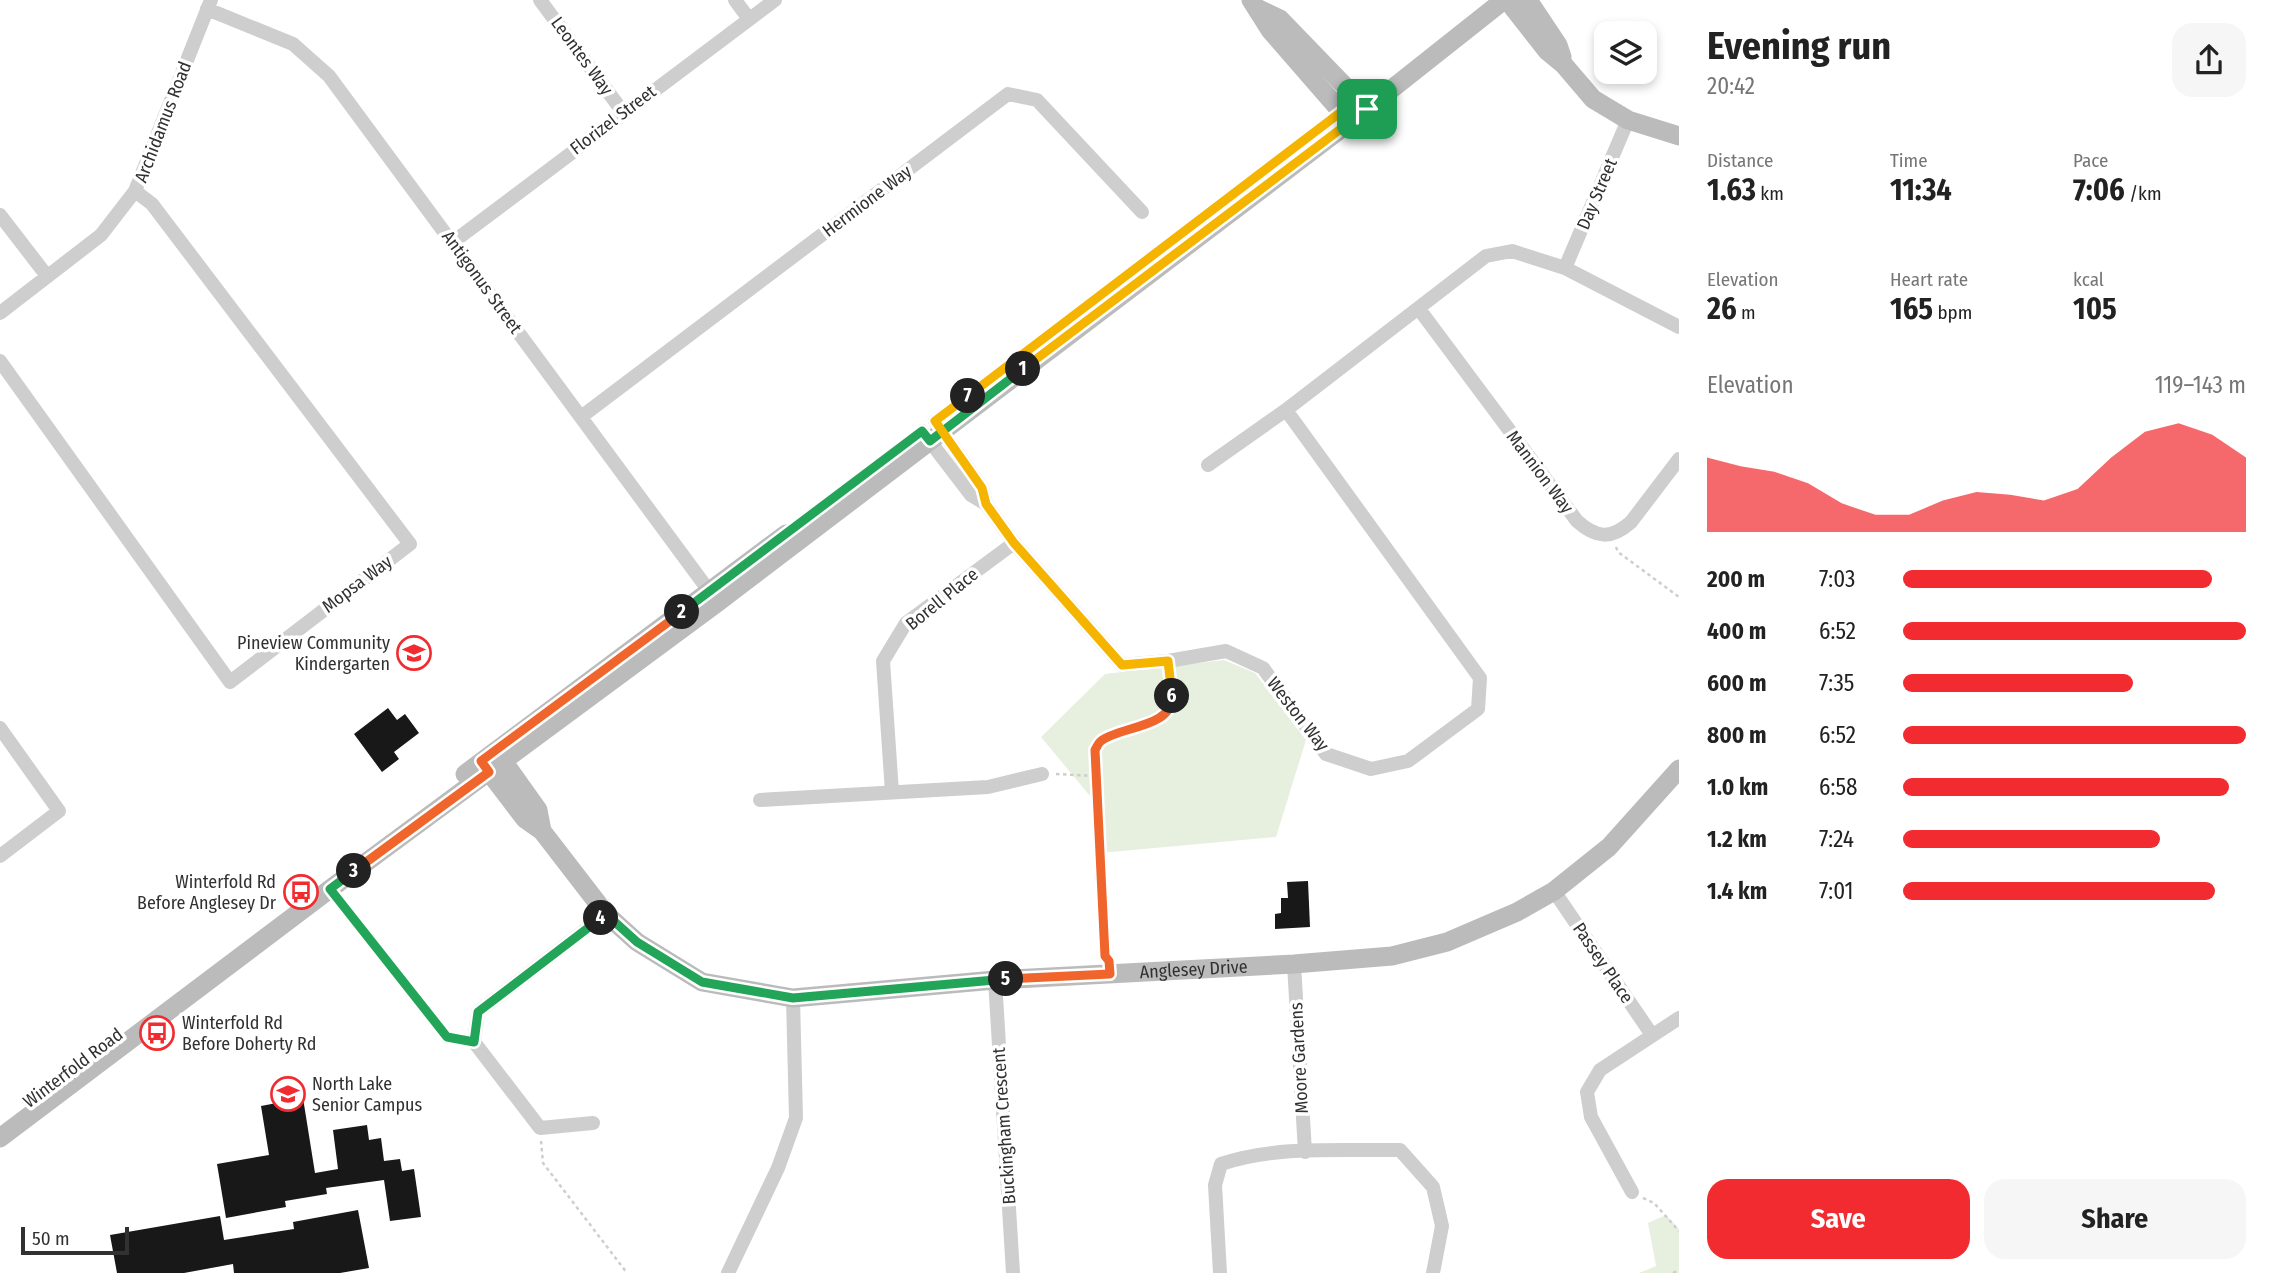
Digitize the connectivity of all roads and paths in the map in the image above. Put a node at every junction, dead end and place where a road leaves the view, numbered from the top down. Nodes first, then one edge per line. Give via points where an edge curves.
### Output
1 (540, 0) edge
2 (735, 0) edge
3 (775, 0) edge
4 (1485, 0) edge
5 (1506, 0) edge
6 (1528, 0) edge
7 (1255, 4) edge
8 (209, 5) edge
9 (749, 19) junction
10 (1564, 65) junction
11 (1362, 104) junction
12 (623, 113) junction
13 (1346, 117) junction
14 (1628, 121) junction
15 (1679, 136) edge
16 (135, 191) junction
17 (1142, 212) dead end
18 (0, 215) edge
19 (453, 242) junction
20 (1565, 268) junction
21 (47, 276) junction
22 (1419, 309) junction
23 (0, 313) edge
24 (1679, 327) edge
25 (0, 361) edge
26 (1286, 410) junction
27 (581, 417) junction
28 (932, 431) junction
29 (1679, 459) edge
30 (1208, 465) dead end
31 (1611, 535) junction
32 (1014, 543) junction
33 (713, 597) junction
34 (1679, 597) edge
35 (1168, 661) junction
36 (0, 728) edge
37 (492, 761) junction
38 (1679, 769) edge
39 (1042, 774) joint
40 (1095, 776) junction
41 (892, 792) junction
42 (760, 800) dead end
43 (0, 856) edge
44 (330, 889) junction
45 (1554, 891) junction
46 (606, 914) junction
47 (1294, 964) junction
48 (1110, 974) junction
49 (995, 980) junction
50 (793, 998) junction
51 (1679, 1018) edge
52 (1652, 1035) junction
53 (474, 1042) junction
54 (0, 1123) edge
55 (593, 1123) dead end
56 (539, 1127) junction
57 (0, 1138) edge
58 (1305, 1152) junction
59 (1632, 1192) joint
60 (1679, 1230) edge
61 (1679, 1270) edge
62 (627, 1273) edge
63 (728, 1273) edge
64 (1013, 1273) edge
65 (1220, 1273) edge
66 (1433, 1273) edge
67 (1673, 1273) edge

1 - 12 street, Leontes Way
2 - 9 street
3 - 9 street, Florizel Street
4 - 11 main road, Winterfold Road
5 - 10 main road
5 - 11 main road, Winterfold Road
6 - 10 main road via 1558,45
7 - 11 main road via 1280,19
7 - 13 main road via 1270,30
8 - 16 street, Archidamus Road
8 - 19 street, Antigonus Street via 293,44 329,76
9 - 12 street, Florizel Street
10 - 14 main road via 1593,99
11 - 13 main road, Winterfold Road
12 - 19 street, Florizel Street
13 - 28 main road, Winterfold Road
14 - 15 main road
14 - 20 street, Day Street
16 - 21 street, Archidamus Road via 101,235
16 - 25 street, Mopsa Way via 152,204 410,544 230,682
17 - 27 street, Hermione Way via 1037,100 1008,94
18 - 21 street
19 - 27 street, Antigonus Street
20 - 22 street via 1512,251 1486,256
20 - 24 street
21 - 23 street, Archidamus Road
22 - 26 street
22 - 31 street, Mannion Way via 1577,521 1587,530
26 - 30 street
26 - 35 street, Weston Way via 1480,678 1478,709 1408,761 1371,769 1326,754 1263,668 1226,651
27 - 33 street, Antigonus Street
28 - 32 street, Weston Way via 982,488 986,504
28 - 33 main road, Winterfold Road
29 - 31 street via 1631,522
31 - 34 path via 1618,552
32 - 35 street, Weston Way via 1122,665
32 - 41 street, Borell Place via 906,623 883,661
33 - 37 main road, Winterfold Road
35 - 40 path via 1171,708 1162,717 1101,741 1095,750
36 - 43 street via 60,811
37 - 44 main road, Winterfold Road
37 - 46 main road, Anglesey Drive via 538,810 542,831
37 - 54 main road, Winterfold Road
38 - 45 main road, Anglesey Drive via 1609,846
39 - 40 path
39 - 41 street via 988,787
40 - 48 path via 1105,956
41 - 42 street
44 - 53 path via 447,1037
44 - 57 main road, Winterfold Road
45 - 47 main road, Anglesey Drive via 1447,942 1392,956
45 - 52 street, Passey Place
46 - 50 main road, Anglesey Drive via 637,942 702,982
46 - 53 street via 478,1012
47 - 48 main road, Anglesey Drive
47 - 58 street, Moore Gardens
48 - 49 main road, Anglesey Drive
49 - 50 main road, Anglesey Drive
49 - 64 street, Buckingham Crescent
50 - 63 street via 796,1118 778,1168
51 - 52 street
52 - 59 street via 1600,1070 1587,1092 1591,1117
53 - 56 street
55 - 56 street
56 - 62 path via 543,1163
58 - 65 street via 1244,1156 1221,1164 1215,1185
58 - 66 street via 1400,1150 1433,1187 1442,1226
59 - 60 path via 1654,1203
61 - 67 path

